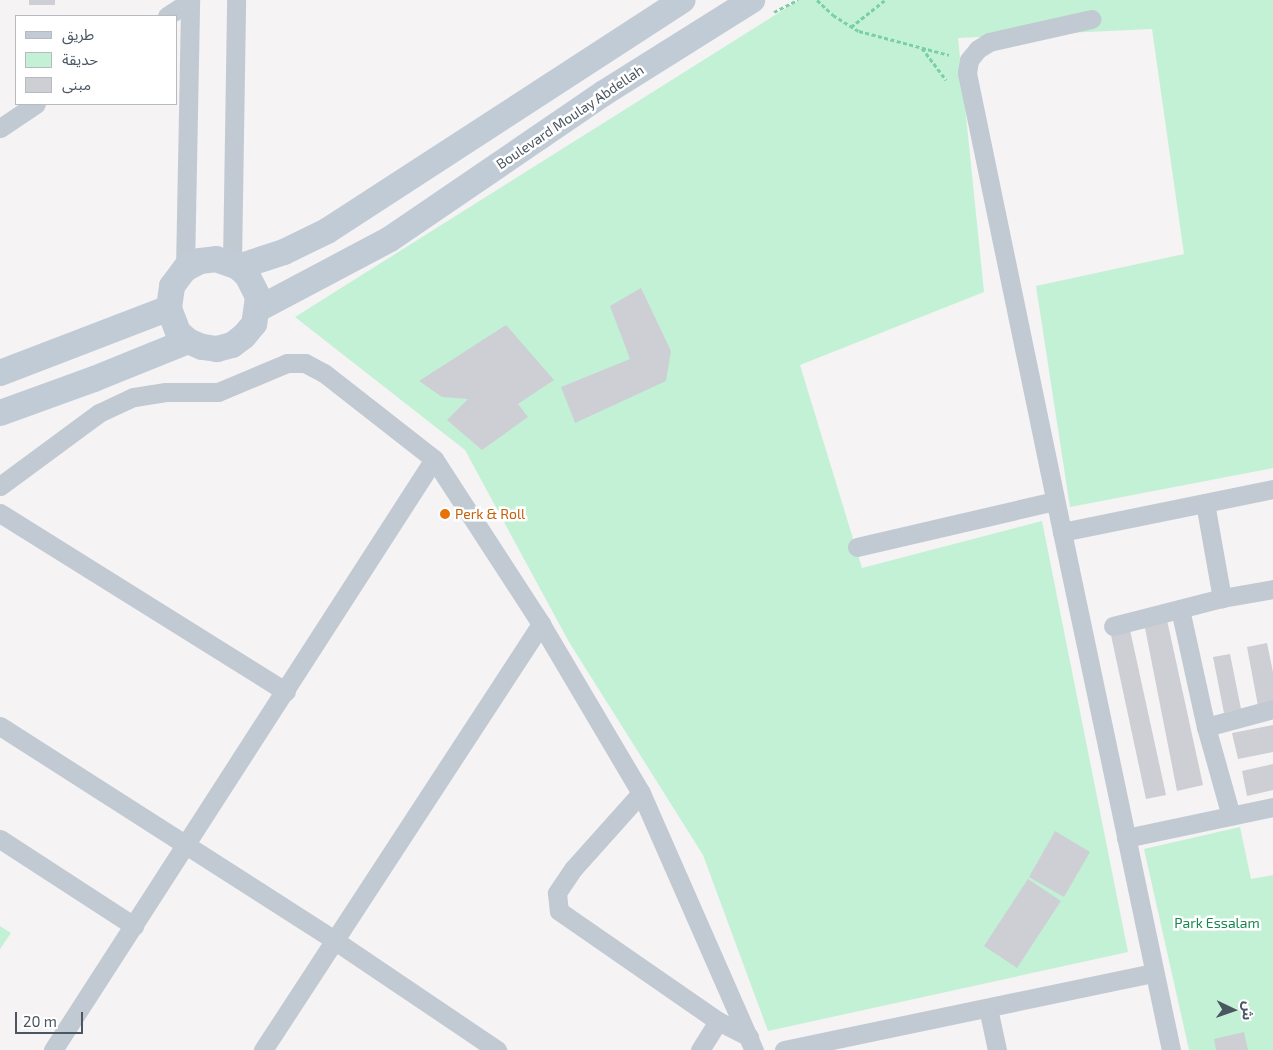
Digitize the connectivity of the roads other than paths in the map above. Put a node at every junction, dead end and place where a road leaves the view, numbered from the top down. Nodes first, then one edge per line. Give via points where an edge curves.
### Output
1 (236, 0) edge
2 (683, 0) edge
3 (752, 0) edge
4 (190, 1) edge
5 (169, 15) edge
6 (1091, 19) dead end
7 (34, 105) edge
8 (0, 128) edge
9 (235, 265) junction
10 (186, 269) junction
11 (169, 308) junction
12 (258, 309) junction
13 (188, 341) junction
14 (0, 373) edge
15 (0, 413) edge
16 (434, 459) junction
17 (0, 486) edge
18 (1273, 489) edge
19 (1055, 501) junction
20 (1205, 503) junction
21 (0, 513) edge
22 (1062, 532) junction
23 (857, 547) dead end
24 (1273, 589) edge
25 (1222, 598) junction
26 (1180, 609) junction
27 (541, 624) junction
28 (1113, 626) dead end
29 (286, 692) junction
30 (1273, 709) edge
31 (0, 726) edge
32 (1206, 727) junction
33 (641, 793) junction
34 (1273, 807) edge
35 (1231, 816) junction
36 (1126, 838) junction
37 (0, 839) edge
38 (186, 846) junction
39 (134, 926) junction
40 (334, 940) junction
41 (1154, 973) junction
42 (988, 1008) junction
43 (718, 1021) junction
44 (752, 1044) edge
45 (55, 1049) edge
46 (263, 1050) edge
47 (497, 1050) edge
48 (700, 1050) edge
49 (784, 1050) edge
50 (997, 1050) edge
51 (1171, 1050) edge

1 - 9 street
2 - 9 main road via 327,231 284,252
3 - 12 main road, Boulevard Moulay Abdellah via 604,93 390,239
4 - 5 street
4 - 10 street
6 - 19 street via 989,42 969,60 969,85
7 - 8 street
9 - 10 main road via 216,259 200,261
9 - 12 main road via 254,285
10 - 11 main road via 172,286
11 - 13 main road via 178,332
11 - 14 main road
12 - 13 main road via 254,324 232,345 217,349
13 - 15 main road via 94,380
16 - 17 street via 324,373 305,363 286,362 218,392 166,392 134,397 99,413
16 - 27 street
16 - 29 street
18 - 20 street
19 - 22 street
19 - 23 street
20 - 22 street
20 - 25 street
21 - 29 street
22 - 36 street
24 - 25 street
25 - 26 street
26 - 28 street
26 - 32 street
27 - 33 street
27 - 40 street
29 - 38 street
30 - 32 street
31 - 38 street
32 - 35 street
33 - 43 street via 574,870 557,893 557,906 566,918
33 - 44 street
34 - 35 street
35 - 36 street
36 - 41 street
37 - 39 street
38 - 39 street
38 - 40 street
39 - 45 street
40 - 46 street
40 - 47 street
41 - 42 street
41 - 51 street
42 - 49 street
42 - 50 street
43 - 44 street
43 - 48 street

